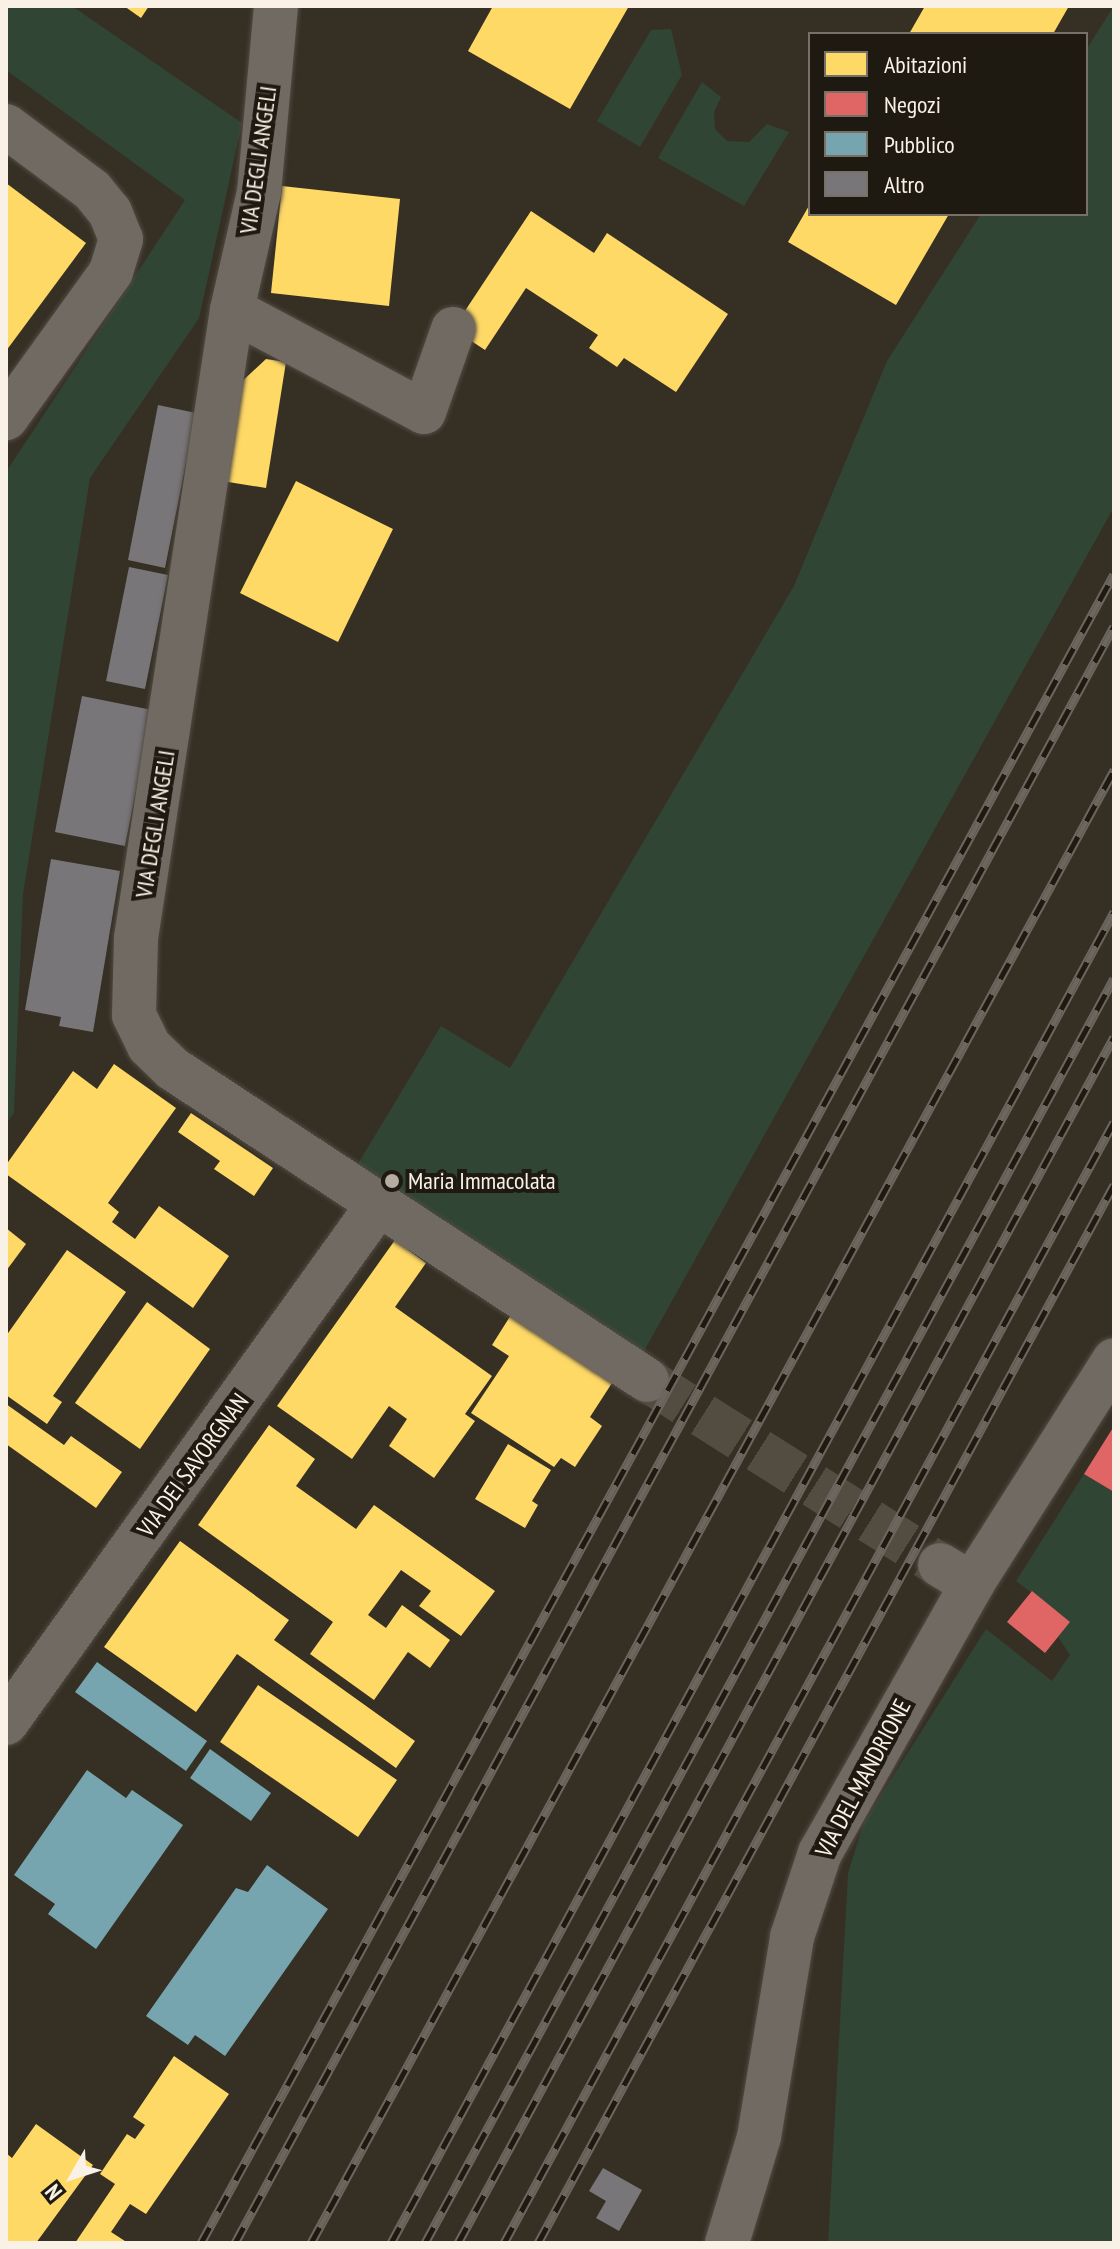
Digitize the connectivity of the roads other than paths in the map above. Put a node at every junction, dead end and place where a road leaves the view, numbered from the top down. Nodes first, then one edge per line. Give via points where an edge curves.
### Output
1 (276, 6) edge
2 (6, 126) edge
3 (232, 310) junction
4 (453, 329) dead end
5 (6, 418) edge
6 (378, 1205) junction
7 (1114, 1360) edge
8 (647, 1380) tunnel mouth
9 (6, 1723) edge
10 (727, 2243) edge

1 - 3 street, VIA DEGLI ANGELI via 259,192
2 - 5 street via 92,190 118,229 120,251 111,272
3 - 4 street via 424,412
3 - 6 street, VIA DEGLI ANGELI via 136,938 132,1006 143,1036 164,1062
6 - 8 street, VIA DEGLI ANGELI
6 - 9 street, VIA DEI SAVORGNAN
7 - 10 street, VIA DEL MANDRIONE via 956,1574 820,1853 792,1937 759,2137

